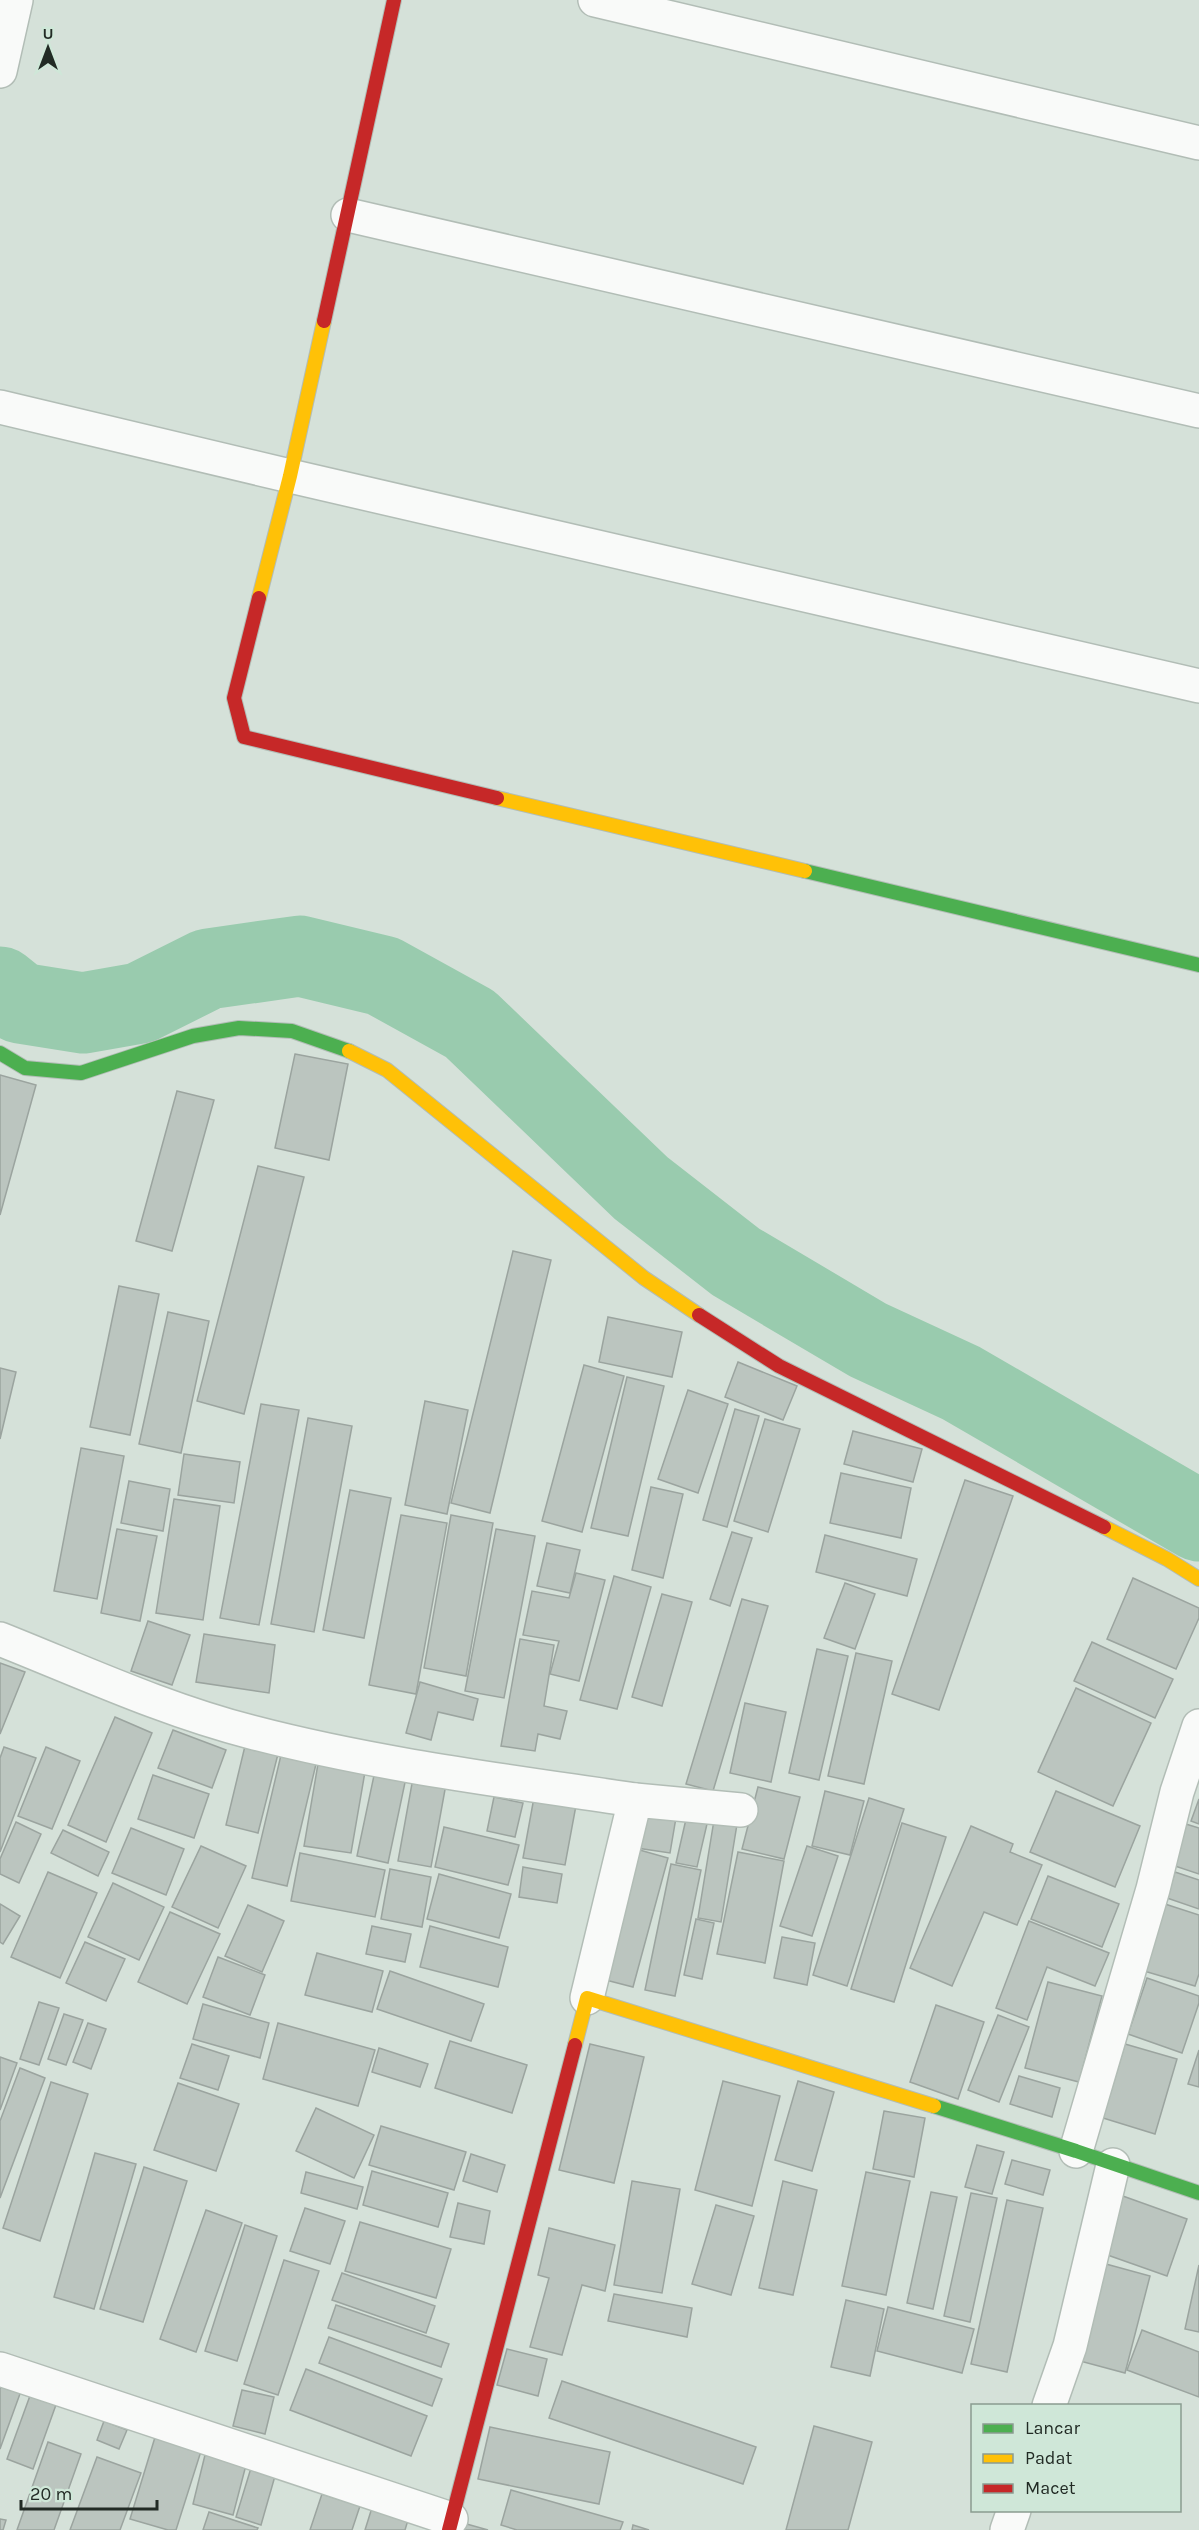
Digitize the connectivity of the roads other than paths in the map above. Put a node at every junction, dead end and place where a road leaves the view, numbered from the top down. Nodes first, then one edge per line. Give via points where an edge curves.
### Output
1 (16, 0) edge
2 (394, 0) edge
3 (595, 0) edge
4 (0, 71) edge
5 (1199, 143) edge
6 (348, 215) junction
7 (0, 407) edge
8 (1199, 411) edge
9 (290, 476) junction
10 (1199, 686) edge
11 (1199, 965) edge
12 (0, 1053) edge
13 (1199, 1579) edge
14 (0, 1639) edge
15 (1199, 1726) edge
16 (635, 1800) junction
17 (741, 1809) dead end
18 (586, 1998) junction
19 (1076, 2151) junction
20 (1113, 2165) junction
21 (1199, 2193) edge
22 (0, 2369) edge
23 (1050, 2404) edge
24 (1014, 2512) edge
25 (450, 2525) edge
26 (1007, 2530) edge

1 - 4 street
2 - 6 street
3 - 5 street
6 - 8 street
6 - 9 street
7 - 9 street
9 - 10 street
9 - 11 street via 234,698 244,737
12 - 13 street via 25,1068 81,1073 193,1036 238,1028 292,1031 342,1048 387,1070 644,1278 732,1337 846,1401 1037,1492
14 - 16 street via 166,1706 249,1732 363,1759
15 - 19 street
16 - 17 street
16 - 18 street
18 - 19 street
18 - 25 street
19 - 20 street
20 - 21 street
20 - 23 street via 1070,2346
22 - 25 street
24 - 26 street

